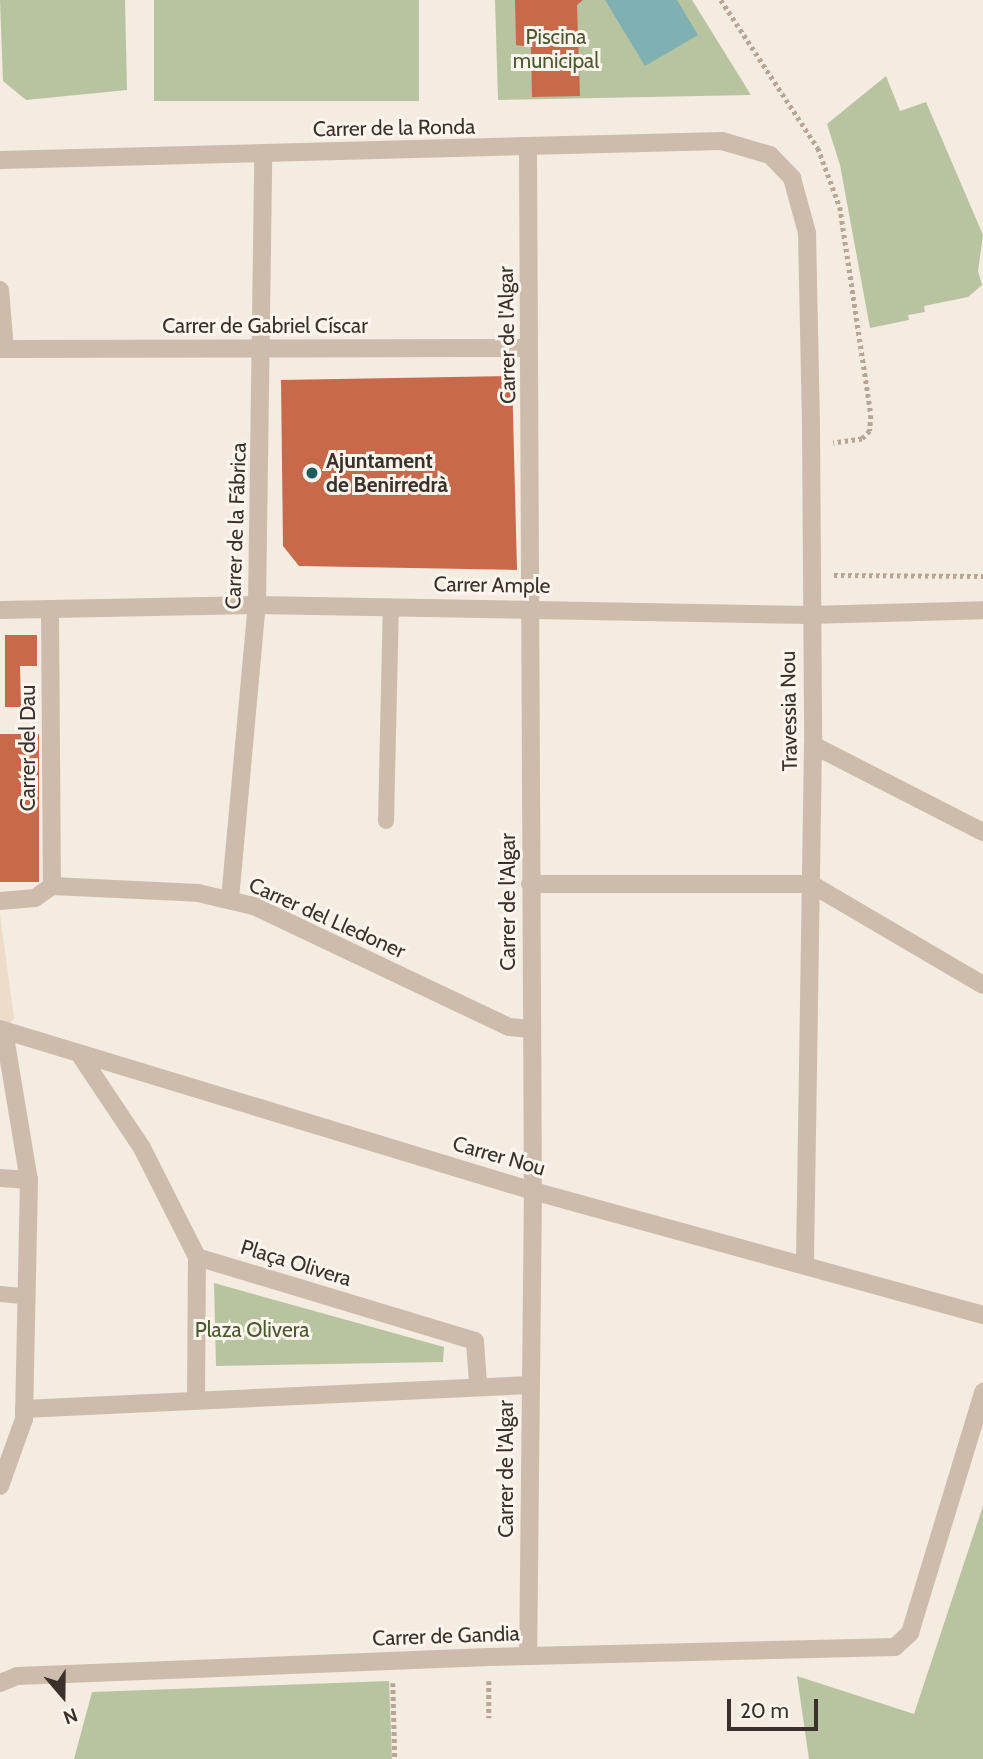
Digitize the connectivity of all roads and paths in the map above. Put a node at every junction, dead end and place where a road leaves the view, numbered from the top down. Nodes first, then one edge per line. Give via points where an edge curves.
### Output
1 (528, 148) junction
2 (262, 154) junction
3 (0, 160) edge
4 (782, 166) joint
5 (0, 290) edge
6 (529, 348) junction
7 (3, 349) edge
8 (264, 349) junction
9 (809, 574) junction
10 (983, 576) edge
11 (257, 605) junction
12 (391, 607) junction
13 (533, 608) junction
14 (50, 609) junction
15 (0, 610) edge
16 (983, 610) edge
17 (809, 615) junction
18 (813, 746) junction
19 (386, 821) dead end
20 (983, 832) edge
21 (530, 884) junction
22 (811, 884) junction
23 (52, 886) junction
24 (230, 899) junction
25 (0, 901) edge
26 (983, 985) edge
27 (531, 1028) junction
28 (2, 1030) edge
29 (82, 1058) junction
30 (0, 1178) edge
31 (29, 1180) junction
32 (533, 1191) junction
33 (197, 1257) junction
34 (805, 1262) junction
35 (0, 1294) edge
36 (25, 1296) junction
37 (983, 1315) edge
38 (478, 1384) junction
39 (529, 1385) junction
40 (983, 1392) edge
41 (196, 1398) junction
42 (24, 1409) junction
43 (0, 1486) edge
44 (528, 1655) junction
45 (392, 1661) junction
46 (489, 1682) dead end
47 (0, 1683) edge
48 (489, 1718) dead end
49 (395, 1759) edge

1 - 2 street, Carrer de la Ronda
1 - 4 street, Carrer de la Ronda via 722,141 748,145
1 - 6 street, Carrer de l'Algar
2 - 3 street, Carrer de la Ronda
2 - 8 street, Carrer de la Fábrica
4 - 9 street, Travessia Nou via 799,193 807,233
5 - 7 street
6 - 8 street, Carrer de Gabriel Císcar
6 - 13 street, Carrer de l'Algar
7 - 8 street, Carrer de Gabriel Císcar
8 - 11 street, Carrer de la Fábrica
9 - 10 path
9 - 17 street, Travessia Nou
11 - 12 street, Carrer Ample
11 - 14 street, Carrer Ample
11 - 24 street, Carrer de la Fábrica
12 - 13 street, Carrer Ample
12 - 19 lane
13 - 17 street, Carrer Ample
13 - 21 street, Carrer de l'Algar
14 - 15 street, Carrer Ample
14 - 23 street, Carrer del Dau
16 - 17 street, Carrer Ample
17 - 18 street, Travessia Nou
18 - 20 street
18 - 22 street, Travessia Nou
21 - 22 street
21 - 27 street, Carrer de l'Algar
22 - 26 street
22 - 34 street, Travessia Nou
23 - 24 street, Carrer del Lledoner via 121,886
23 - 25 street via 35,898
24 - 27 street, Carrer del Lledoner via 254,906 509,1027
27 - 32 street, Carrer de l'Algar
28 - 29 street, Carrer Nou
28 - 31 street
29 - 32 street, Carrer Nou
29 - 33 street via 142,1148
30 - 31 street
31 - 36 street
32 - 34 street, Carrer Nou
32 - 39 street, Carrer de l'Algar
33 - 38 street, Plaça Olivera via 475,1340
33 - 41 street
34 - 37 street, Carrer Nou
35 - 36 lane
36 - 42 street
38 - 39 street
38 - 41 street
39 - 44 street, Carrer de l'Algar
40 - 44 street, Carrer de Gandia via 910,1633 895,1647
41 - 42 street
42 - 43 street
44 - 45 street, Carrer de Gandia
45 - 47 street, Carrer de Gandia via 16,1676
45 - 49 path
46 - 48 path

